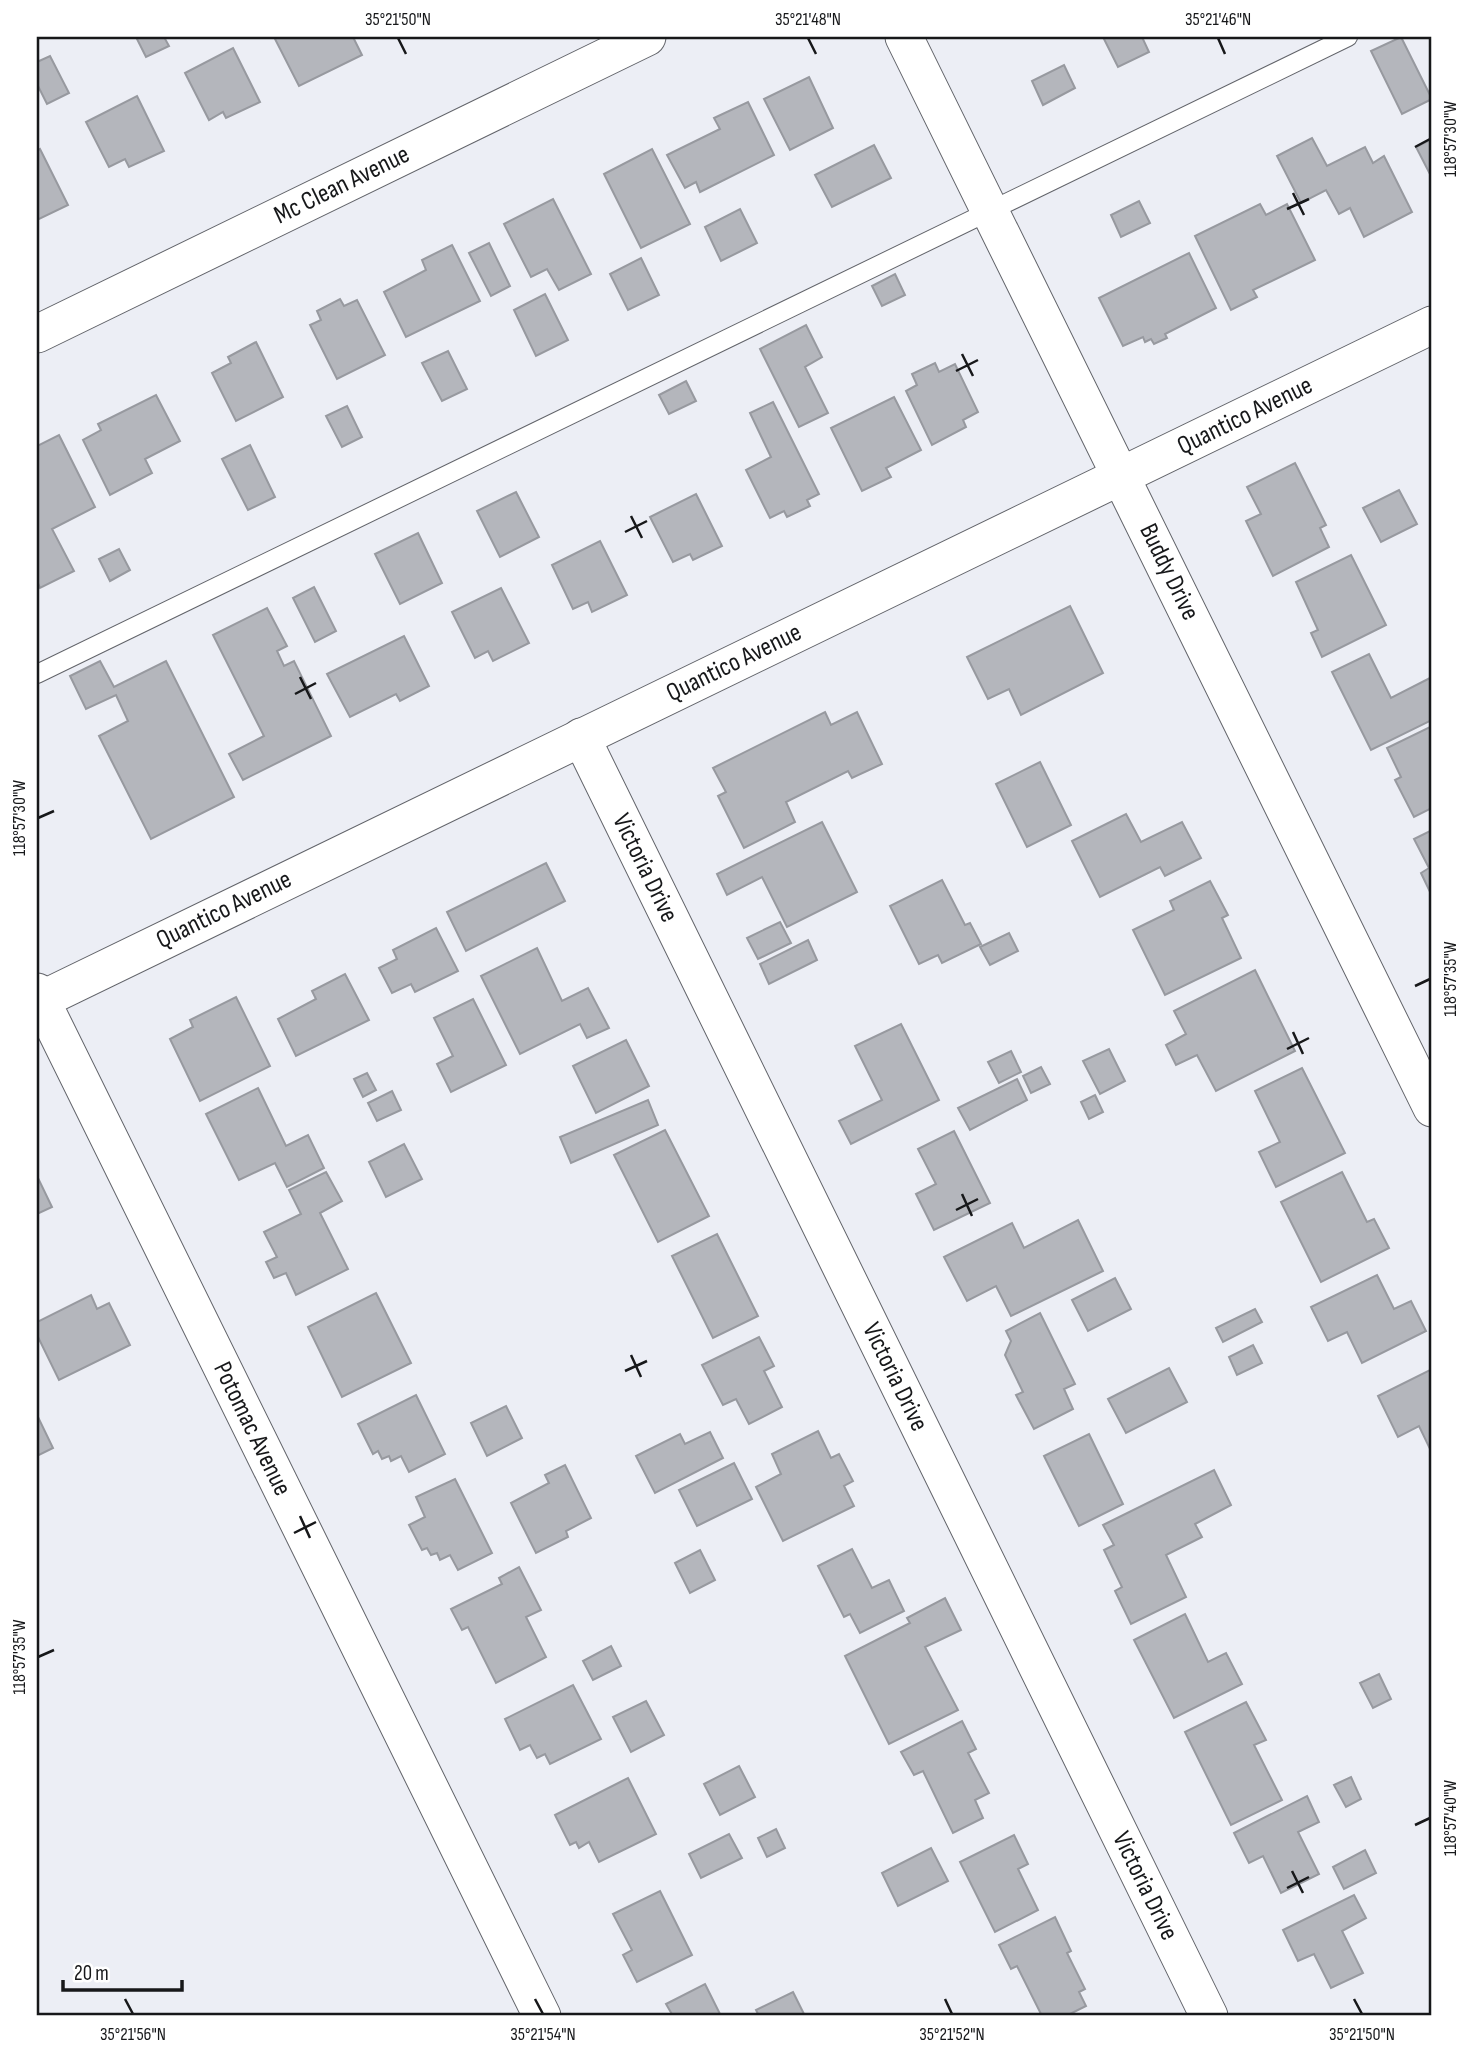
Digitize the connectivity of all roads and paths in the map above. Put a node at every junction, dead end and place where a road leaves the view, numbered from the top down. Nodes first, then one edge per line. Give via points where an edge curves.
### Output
1 (647, 37) edge
2 (904, 37) edge
3 (1348, 37) edge
4 (991, 212) junction
5 (1432, 325) edge
6 (37, 334) edge
7 (1122, 475) junction
8 (37, 674) edge
9 (581, 737) junction
10 (38, 998) edge
11 (1432, 1108) edge
12 (542, 2016) edge
13 (1209, 2016) edge

1 - 6 street, Mc Clean Avenue
2 - 4 street, Buddy Drive
3 - 4 lane
4 - 7 street, Buddy Drive
4 - 8 lane
5 - 7 street, Quantico Avenue
7 - 9 street, Quantico Avenue
7 - 11 street, Buddy Drive
9 - 10 street, Quantico Avenue
9 - 13 street, Victoria Drive
10 - 12 street, Potomac Avenue

